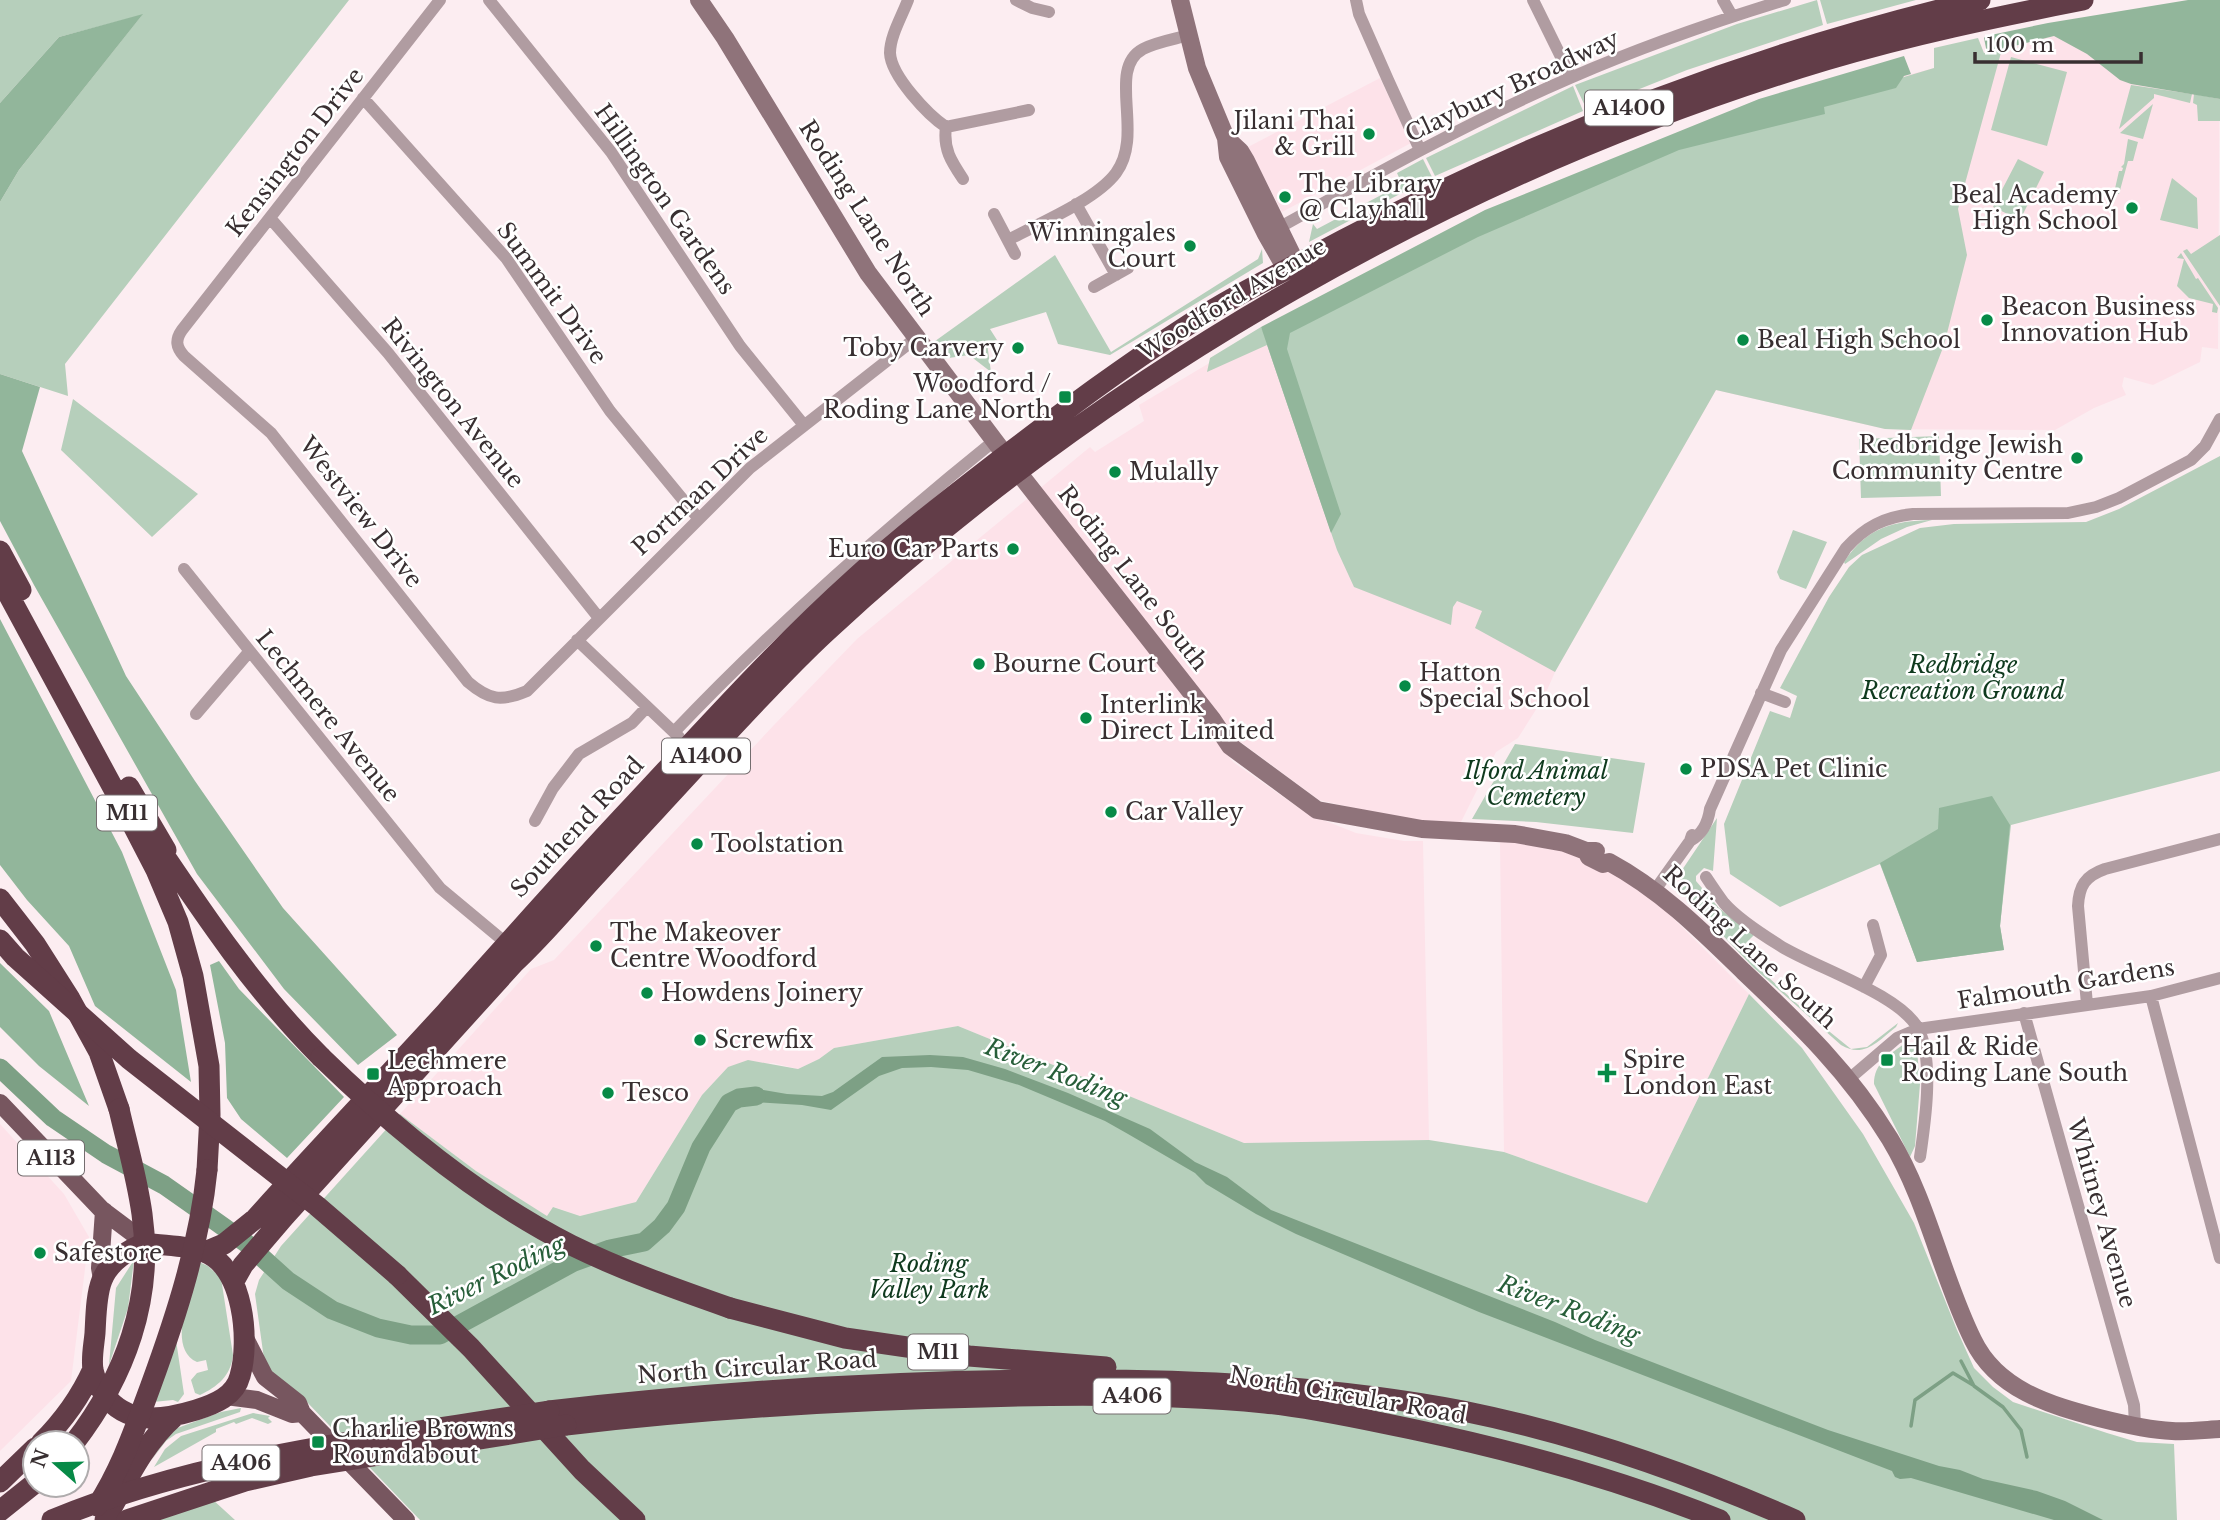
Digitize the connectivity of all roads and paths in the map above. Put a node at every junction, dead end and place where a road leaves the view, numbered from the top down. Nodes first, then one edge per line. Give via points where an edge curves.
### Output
1 (440, 0) edge
2 (489, 0) edge
3 (699, 0) edge
4 (908, 0) edge
5 (1016, 0) edge
6 (1180, 0) edge
7 (1356, 0) edge
8 (1533, 0) edge
9 (1723, 0) edge
10 (1785, 0) edge
11 (1980, 0) edge
12 (2083, 0) edge
13 (1049, 12) dead end
14 (1732, 16) junction
15 (1189, 35) junction
16 (1571, 78) junction
17 (363, 98) junction
18 (1029, 110) dead end
19 (946, 127) junction
20 (1420, 150) junction
21 (963, 179) dead end
22 (1076, 204) junction
23 (994, 214) dead end
24 (270, 218) junction
25 (1414, 226) junction
26 (1272, 231) junction
27 (1008, 240) junction
28 (1015, 254) dead end
29 (1128, 268) dead end
30 (1292, 268) junction
31 (1116, 275) junction
32 (1094, 287) dead end
33 (1293, 290) junction
34 (182, 330) joint
35 (916, 338) junction
36 (2220, 419) edge
37 (803, 424) junction
38 (1006, 456) junction
39 (698, 518) junction
40 (0, 551) edge
41 (184, 569) dead end
42 (0, 579) edge
43 (599, 618) junction
44 (26, 629) junction
45 (578, 640) junction
46 (249, 652) junction
47 (527, 691) joint
48 (1761, 693) junction
49 (1785, 702) dead end
50 (647, 707) junction
51 (196, 714) dead end
52 (681, 739) junction
53 (535, 821) dead end
54 (2220, 839) edge
55 (1706, 877) dead end
56 (1655, 890) junction
57 (0, 900) edge
58 (206, 918) junction
59 (1873, 925) dead end
60 (0, 940) edge
61 (506, 943) junction
62 (2220, 978) edge
63 (1864, 987) junction
64 (2151, 996) junction
65 (2087, 1004) junction
66 (2024, 1013) junction
67 (1918, 1029) junction
68 (1849, 1079) junction
69 (0, 1103) edge
70 (1920, 1157) dead end
71 (104, 1211) junction
72 (223, 1242) junction
73 (146, 1243) junction
74 (2220, 1258) edge
75 (238, 1273) junction
76 (102, 1279) junction
77 (246, 1340) junction
78 (93, 1369) junction
79 (1205, 1382) junction
80 (226, 1396) junction
81 (302, 1413) junction
82 (175, 1416) junction
83 (2135, 1426) junction
84 (54, 1429) edge
85 (84, 1429) edge
86 (2220, 1429) edge
87 (21, 1462) edge
88 (0, 1482) edge
89 (21, 1494) edge
90 (0, 1511) edge
91 (52, 1520) edge
92 (87, 1520) edge
93 (105, 1520) edge
94 (127, 1520) edge
95 (406, 1520) edge
96 (635, 1520) edge
97 (1720, 1520) edge
98 (1795, 1520) edge

1 - 17 street, Kensington Drive
2 - 37 street, Hillington Gardens via 611,152 740,346
3 - 35 street, Roding Lane North via 868,274
4 - 19 street via 890,55 894,68 930,116
5 - 13 street
6 - 15 street
7 - 20 street
8 - 16 street
9 - 14 street
10 - 14 street, Claybury Broadway
11 - 30 highway, Woodford Avenue / A1400 via 1817,42 1650,99 1441,190
12 - 25 highway, Woodford Avenue / A1400 via 1907,38 1736,90 1576,151
14 - 16 street, Claybury Broadway
15 - 22 street via 1144,48 1134,56 1125,73 1128,148 1117,172
15 - 26 street via 1197,68 1226,138 1240,151
16 - 20 street, Claybury Broadway
17 - 24 street, Kensington Drive
17 - 39 street, Summit Drive via 506,258 610,411
18 - 19 street
19 - 21 street via 948,157
20 - 26 street, Claybury Broadway
22 - 27 street
22 - 31 street
23 - 27 street
24 - 34 street, Kensington Drive
24 - 43 street, Rivington Avenue via 388,353
25 - 30 highway via 1383,232 1309,269
25 - 33 highway, Woodford Avenue / A1400
26 - 30 street via 1282,262
27 - 28 street
29 - 31 street
30 - 33 highway
30 - 38 highway, Woodford Avenue / A1400 via 1187,325
31 - 32 street
33 - 38 highway, Woodford Avenue / A1400 via 1109,405
34 - 47 street, Westview Drive via 179,351 271,433 468,682 494,698
35 - 37 street, Portman Drive
35 - 38 street, Roding Lane North
36 - 48 street via 2206,446 2191,460 2096,507 2067,513 1913,514 1875,523 1859,534 1831,571 1781,650
37 - 39 street, Portman Drive
38 - 52 highway, Southend Road / A1400 via 859,574
38 - 56 street, Roding Lane South via 1230,746 1317,810 1422,829 1515,834 1565,843 1607,856 1609,862
38 - 75 highway, Southend Road / A1400 via 947,526 787,671 596,874
39 - 43 street, Portman Drive
40 - 58 highway, M11 via 89,718
41 - 46 street, Lechmere Avenue
42 - 44 highway, M11
43 - 45 street, Portman Drive
44 - 58 highway, M11 via 127,801
44 - 92 highway, M11, bridge via 125,810 178,922 209,1066 205,1186 189,1264 161,1358 122,1460
45 - 47 street, Portman Drive
45 - 50 street
46 - 51 street
46 - 61 street, Lechmere Avenue via 440,888
48 - 49 street
48 - 56 street via 1708,821
50 - 52 street
50 - 53 street via 632,723 579,754
52 - 61 highway, Southend Road / A1400
54 - 65 street via 2105,869 2084,882 2078,906
55 - 63 street, Roding Lane South via 1726,906 1780,946
56 - 68 street, Roding Lane South via 1800,1025
57 - 85 highway, bridge via 35,944 99,1052 119,1109 143,1216 142,1292 133,1336 110,1391
58 - 79 highway, M11, bridge via 291,1027 396,1126 480,1190 570,1244 730,1308 845,1338 969,1356 1151,1368
59 - 63 street via 1881,955
60 - 96 highway, bridge via 129,1059 358,1239 435,1312
61 - 72 highway, Southend Road / A1400 via 443,1015
62 - 64 street, Falmouth Gardens
63 - 67 street, Roding Lane South
64 - 65 street, Falmouth Gardens
64 - 74 street
65 - 66 street, Falmouth Gardens
66 - 67 street, Falmouth Gardens
66 - 83 street, Whitney Avenue via 2134,1405
67 - 68 street via 1897,1038
67 - 70 street via 1927,1069
68 - 83 street, Roding Lane South via 1903,1164 1963,1318 1989,1365 2031,1397
69 - 71 main road, A113
71 - 73 main road, A113
71 - 76 main road
72 - 73 highway, A113
72 - 75 highway
73 - 76 highway via 128,1251
75 - 77 highway
76 - 78 highway
77 - 80 highway via 239,1380
77 - 81 main road via 265,1377 298,1403
78 - 82 highway via 100,1388 132,1417
78 - 84 highway via 82,1393
79 - 91 highway, North Circular Road / A406, bridge via 869,1384 549,1411 238,1463 126,1492
79 - 98 highway, North Circular Road / A406 via 1386,1398 1526,1426 1652,1463
80 - 81 main road
80 - 82 highway via 211,1406
81 - 95 main road
82 - 93 highway via 141,1456
83 - 86 street, Roding Lane South via 2173,1431
87 - 88 highway
89 - 90 highway
94 - 97 highway, North Circular Road / A406, bridge via 245,1481 311,1466 566,1425 753,1407 933,1398 1139,1396 1268,1404 1401,1427 1611,1479

